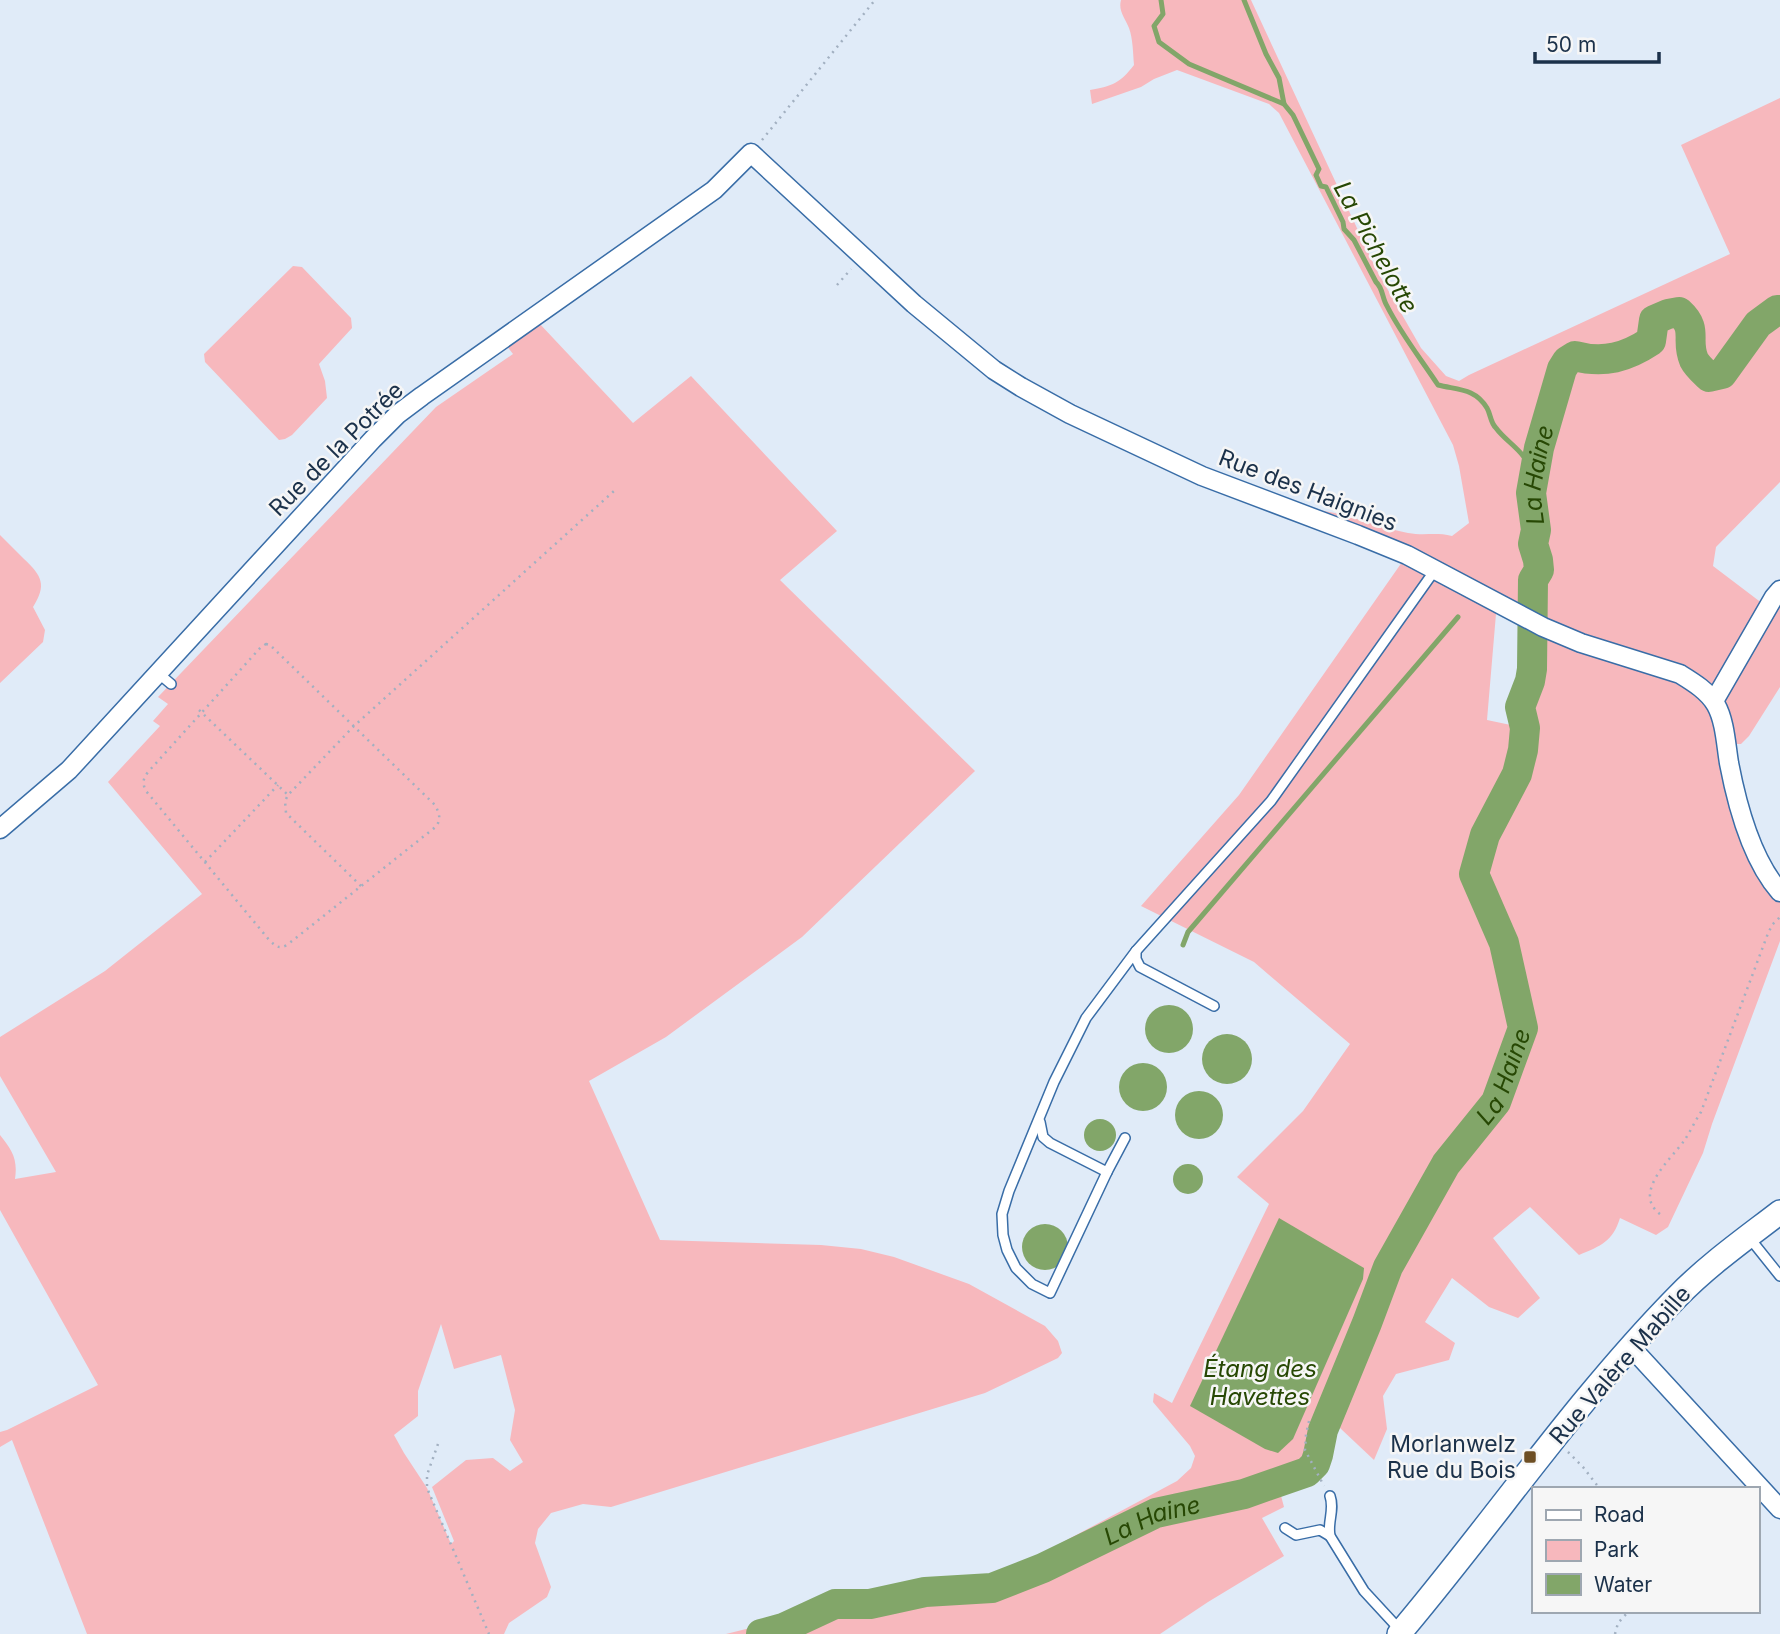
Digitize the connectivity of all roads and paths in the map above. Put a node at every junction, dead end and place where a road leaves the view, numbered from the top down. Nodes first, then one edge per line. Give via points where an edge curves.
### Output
1 (875, 0) edge
2 (751, 153) junction
3 (863, 257) junction
4 (836, 285) dead end
5 (614, 491) dead end
6 (1435, 570) junction
7 (1780, 590) edge
8 (1714, 701) junction
9 (200, 712) junction
10 (354, 726) junction
11 (278, 785) junction
12 (288, 795) junction
13 (0, 829) edge
14 (205, 862) junction
15 (361, 886) junction
16 (1780, 892) edge
17 (1780, 917) edge
18 (1136, 951) junction
19 (1214, 1006) dead end
20 (1040, 1119) junction
21 (1125, 1138) dead end
22 (1107, 1172) junction
23 (1780, 1212) edge
24 (1660, 1214) dead end
25 (1748, 1236) junction
26 (1780, 1276) edge
27 (1631, 1347) junction
28 (1309, 1421) dead end
29 (1555, 1439) junction
30 (438, 1444) dead end
31 (1598, 1487) edge
32 (1330, 1496) joint
33 (1780, 1509) edge
34 (1285, 1528) dead end
35 (1330, 1536) junction
36 (1627, 1613) edge
37 (1400, 1633) edge
38 (489, 1634) edge
39 (1615, 1634) edge

1 - 2 path
2 - 3 street, Rue des Haignies
2 - 13 street, Rue de la Potrée via 714,190 398,414 164,678
3 - 4 path
3 - 6 street, Rue des Haignies via 994,370 1070,414 1202,476 1358,535
5 - 10 path
6 - 8 street, Rue des Haignies via 1543,627 1680,674
6 - 18 lane via 1271,801
7 - 8 street
8 - 16 street via 1741,818 1769,879
9 - 10 path via 266,644
9 - 11 path
9 - 14 path via 148,772 143,785
10 - 12 path
10 - 15 path via 439,812 438,825
11 - 12 path
11 - 14 path
12 - 15 path via 286,813
14 - 15 path via 281,948
17 - 24 path via 1767,936 1701,1112 1651,1189 1650,1202
18 - 19 lane via 1140,967
18 - 20 lane via 1086,1018
20 - 22 lane via 1043,1138 1049,1143
20 - 22 lane via 1002,1214 1006,1250 1032,1284 1050,1293
21 - 22 lane
23 - 25 street, Rue Valère Mabille
25 - 26 lane
25 - 27 street, Rue Valère Mabille via 1678,1295
27 - 29 street, Rue Valère Mabille
27 - 33 street
28 - 32 path via 1305,1450
29 - 31 path
29 - 37 street, Rue Valère Mabille
30 - 38 path via 427,1488
32 - 35 lane
34 - 35 lane via 1296,1535 1320,1530
35 - 37 lane via 1364,1591
36 - 39 path

